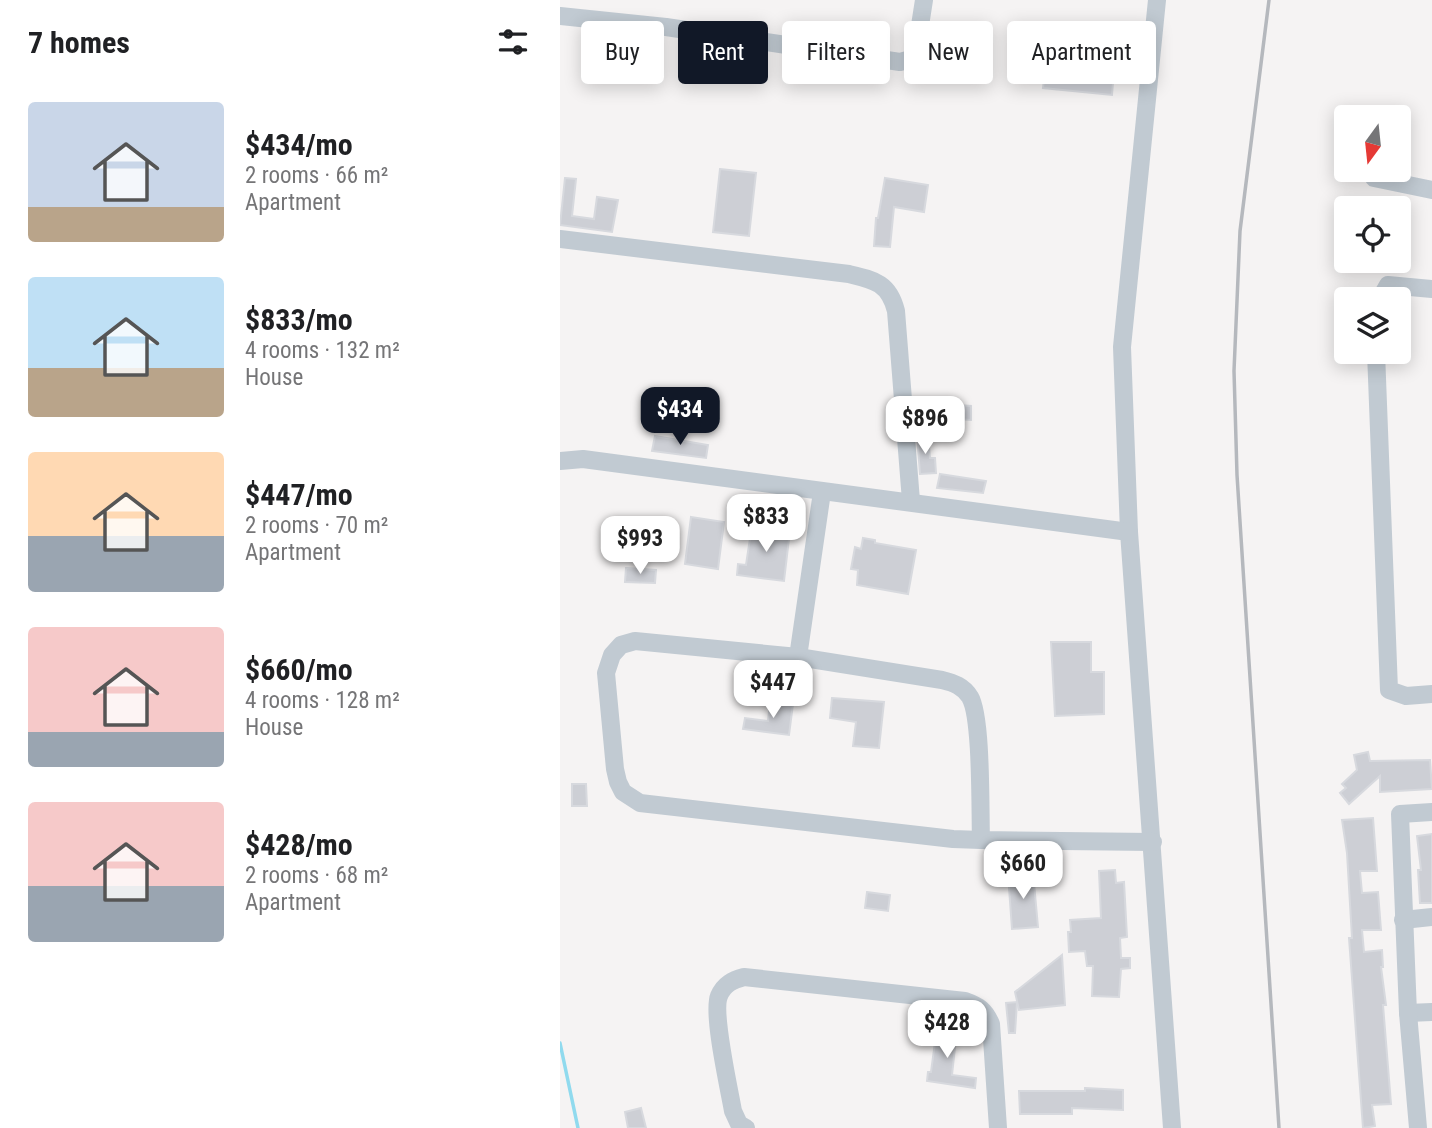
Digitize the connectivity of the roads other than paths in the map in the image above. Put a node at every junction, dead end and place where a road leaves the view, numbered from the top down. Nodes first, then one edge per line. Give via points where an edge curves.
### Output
1 (924, 0) edge
2 (1157, 0) edge
3 (560, 16) edge
4 (1393, 182) edge
5 (1432, 190) edge
6 (560, 239) edge
7 (1387, 287) edge
8 (1410, 287) edge
9 (1411, 287) edge
10 (1432, 289) edge
11 (1376, 364) edge
12 (560, 461) edge
13 (822, 492) junction
14 (911, 501) junction
15 (1129, 532) junction
16 (798, 657) junction
17 (1432, 694) edge
18 (1432, 812) edge
19 (981, 840) junction
20 (1153, 842) junction
21 (1432, 917) edge
22 (1403, 920) junction
23 (1432, 1012) edge
24 (1408, 1013) junction
25 (1422, 1118) edge
26 (746, 1128) edge
27 (998, 1128) edge
28 (1172, 1128) edge

1 - 3 street via 916,51 911,59 900,62
2 - 15 street via 1122,347
4 - 5 street
6 - 14 street via 849,274 877,282 886,289 896,311
7 - 8 street
9 - 10 street
11 - 17 street via 1388,690 1406,696
12 - 13 street via 583,459
13 - 14 street
13 - 16 street
14 - 15 street
15 - 20 street
16 - 19 street via 959,685 970,697 977,717
16 - 19 street via 635,641 621,645 612,654 606,673 615,769 623,792 640,803
18 - 22 street via 1400,814
19 - 20 street
20 - 28 street
21 - 22 street
22 - 24 street
23 - 24 street
24 - 25 street
26 - 27 street via 733,1111 716,1006 724,987 744,977 975,1005 991,1024

